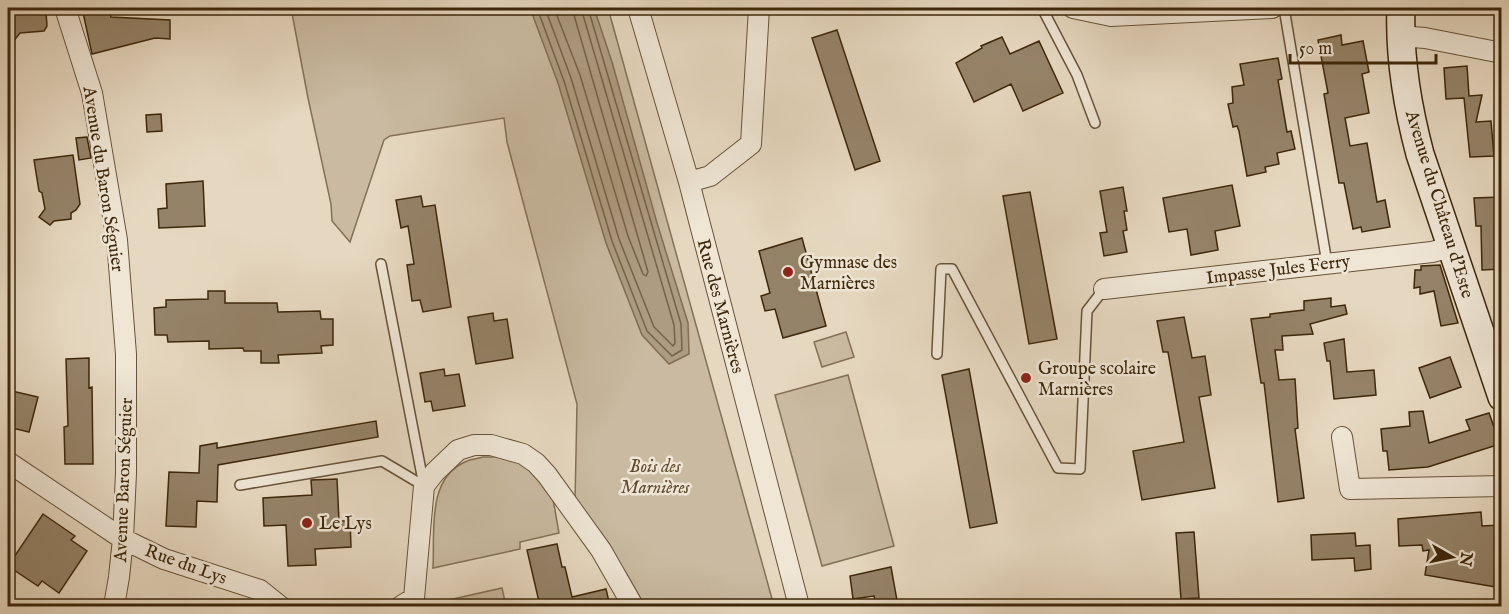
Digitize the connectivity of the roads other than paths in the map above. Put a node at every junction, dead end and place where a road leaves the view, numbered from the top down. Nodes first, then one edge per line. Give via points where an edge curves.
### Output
1 (65, 8) edge
2 (638, 8) edge
3 (759, 8) edge
4 (1042, 8) edge
5 (1073, 8) edge
6 (1272, 8) edge
7 (1284, 8) edge
8 (1401, 8) edge
9 (1400, 36) junction
10 (1502, 53) edge
11 (1095, 123) dead end
12 (689, 182) junction
13 (1451, 247) junction
14 (1327, 263) junction
15 (381, 264) dead end
16 (1104, 289) joint
17 (126, 354) joint
18 (937, 354) dead end
19 (1502, 397) edge
20 (1342, 437) dead end
21 (9, 465) edge
22 (240, 485) dead end
23 (424, 486) junction
24 (1502, 486) edge
25 (123, 539) junction
26 (114, 606) edge
27 (280, 606) edge
28 (401, 606) edge
29 (633, 606) edge
30 (800, 606) edge

1 - 17 street, Avenue du Baron Séguier via 92,93 117,240
2 - 12 street, Rue des Marnières
3 - 12 street via 751,144 710,176
4 - 11 lane via 1077,75
5 - 6 street via 1111,16
7 - 14 lane
8 - 9 street, Avenue du Château d'Este
9 - 10 street
9 - 13 street, Avenue du Château d'Este via 1412,124
12 - 30 street, Rue des Marnières
13 - 14 street, Impasse Jules Ferry
13 - 19 street, Avenue du Château d'Este
14 - 16 street, Impasse Jules Ferry
15 - 23 lane
16 - 18 lane via 1087,311 1080,469 1058,468 952,269 941,269
17 - 25 street, Avenue Baron Séguier
20 - 24 street via 1350,489
21 - 25 street, Rue du Lys
22 - 23 lane via 382,461
23 - 28 street via 414,597
23 - 29 street via 458,450 474,445 524,454 547,475 601,550
25 - 26 street, Avenue Baron Séguier
25 - 27 street, Rue du Lys via 164,559 260,590

